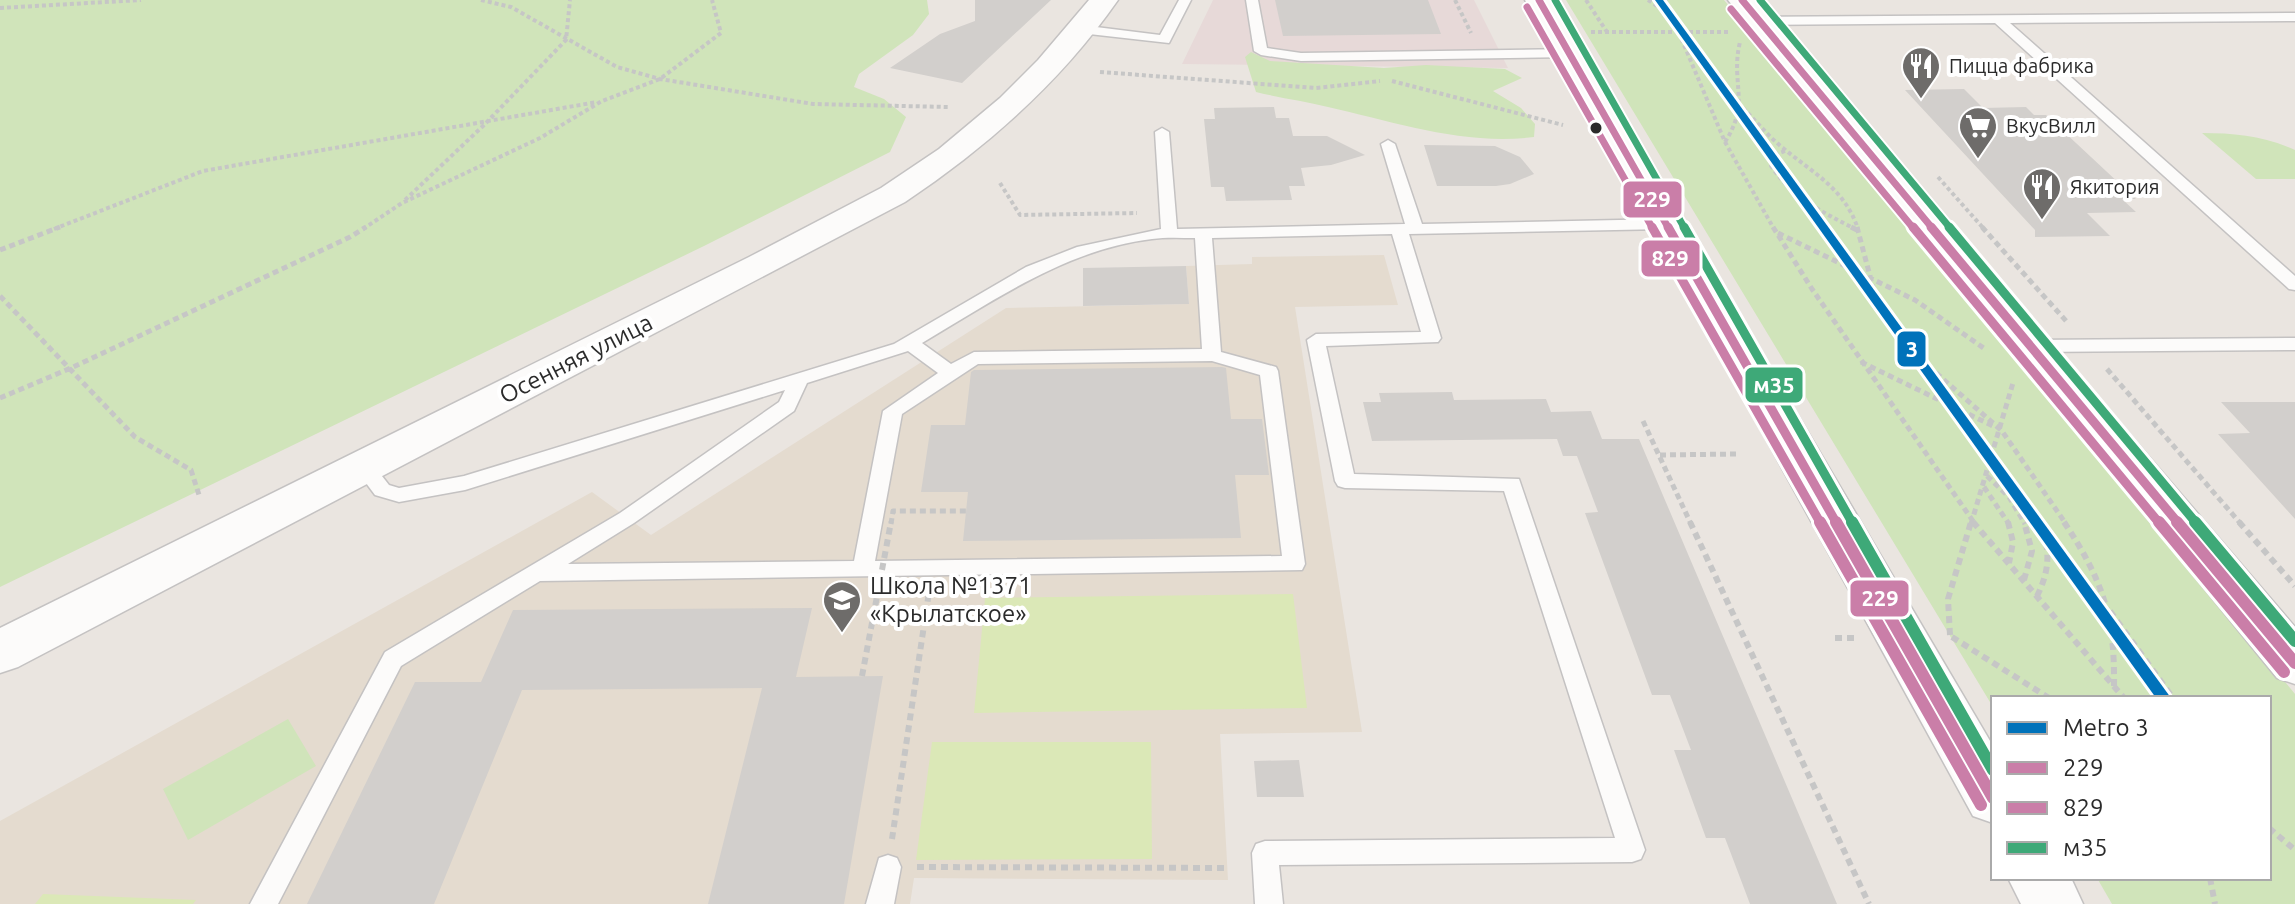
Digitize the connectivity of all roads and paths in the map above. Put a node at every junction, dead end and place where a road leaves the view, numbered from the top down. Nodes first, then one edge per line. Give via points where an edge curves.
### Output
1 (141, 0) edge
2 (481, 0) edge
3 (570, 0) edge
4 (712, 0) edge
5 (1185, 0) edge
6 (1252, 0) edge
7 (1455, 0) edge
8 (1539, 0) edge
9 (1586, 0) edge
10 (1648, 0) edge
11 (1665, 0) edge
12 (2031, 0) edge
13 (2190, 0) edge
14 (0, 8) edge
15 (1092, 15) edge
16 (1672, 16) junction
17 (2214, 17) junction
18 (2295, 17) edge
19 (2052, 18) junction
20 (1998, 19) junction
21 (1744, 24) edge
22 (1607, 32) junction
23 (1677, 32) junction
24 (566, 40) junction
25 (1564, 43) junction
26 (1481, 55) junction
27 (660, 79) junction
28 (1391, 80) dead end
29 (602, 101) junction
30 (948, 107) dead end
31 (1743, 108) junction
32 (490, 119) junction
33 (1563, 125) dead end
34 (1162, 132) dead end
35 (1725, 142) junction
36 (1388, 144) dead end
37 (1785, 151) junction
38 (1935, 175) dead end
39 (1000, 183) dead end
40 (402, 203) junction
41 (1126, 213) dead end
42 (1667, 224) junction
43 (1407, 229) junction
44 (1858, 230) junction
45 (1203, 232) junction
46 (1169, 233) junction
47 (1777, 233) junction
48 (0, 250) edge
49 (1866, 275) junction
50 (2295, 285) edge
51 (0, 296) edge
52 (909, 343) junction
53 (2295, 344) edge
54 (2087, 346) junction
55 (1212, 355) junction
56 (1995, 359) dead end
57 (1859, 361) junction
58 (2028, 362) junction
59 (71, 368) junction
60 (951, 373) junction
61 (800, 379) junction
62 (0, 398) edge
63 (1643, 421) dead end
64 (2001, 430) junction
65 (1738, 454) dead end
66 (1660, 455) junction
67 (1990, 465) junction
68 (364, 467) junction
69 (1987, 476) junction
70 (1983, 487) junction
71 (199, 495) dead end
72 (966, 511) dead end
73 (1973, 521) junction
74 (2009, 563) junction
75 (932, 568) junction
76 (863, 569) junction
77 (539, 573) junction
78 (2024, 580) junction
79 (2295, 586) edge
80 (2037, 596) junction
81 (2108, 609) junction
82 (0, 652) edge
83 (2295, 663) edge
84 (862, 676) dead end
85 (2114, 688) junction
86 (2046, 696) edge
87 (2122, 696) edge
88 (2172, 696) edge
89 (1991, 794) edge
90 (2271, 830) edge
91 (2295, 850) edge
92 (888, 867) junction
93 (1228, 868) dead end
94 (2039, 880) edge
95 (2210, 880) edge
96 (264, 904) edge
97 (880, 904) edge
98 (1269, 904) edge
99 (1869, 904) edge
100 (2053, 904) edge
101 (2215, 904) edge

1 - 14 path
2 - 24 path via 511,7
3 - 24 path
4 - 27 path via 721,33
5 - 15 lane via 1164,40
6 - 26 lane via 1261,51 1301,57
7 - 26 path
8 - 25 street
9 - 22 path
10 - 16 path
11 - 16 path
12 - 19 lane
13 - 17 lane
15 - 68 street, Осенняя улица via 1011,105 951,156 893,195
16 - 23 path
17 - 18 lane
17 - 19 lane
19 - 20 lane
20 - 21 lane
20 - 50 lane
21 - 23 path
21 - 31 path via 1734,63
21 - 58 street
22 - 23 path
22 - 25 path
23 - 35 path
24 - 27 path via 617,67
24 - 32 path
25 - 26 lane
25 - 42 street
27 - 29 path
27 - 30 path via 813,104
28 - 33 path
29 - 32 path
29 - 40 path via 540,138
31 - 35 path
31 - 37 path
32 - 40 path
32 - 48 path via 203,171
34 - 46 lane
35 - 47 path
36 - 43 lane
37 - 44 path via 1835,189
37 - 44 path via 1771,166 1778,178 1809,204
38 - 54 path
39 - 41 path via 1020,215
40 - 59 path via 350,237
42 - 43 lane
42 - 89 street
43 - 45 lane
43 - 98 lane via 1432,338 1316,340 1345,481 1512,484 1632,850 1265,853
44 - 49 path
45 - 46 lane
45 - 55 lane
46 - 52 lane via 1083,251 1032,271
47 - 49 path
47 - 57 path
49 - 56 path via 1915,300
49 - 64 path via 1875,298 1908,345
51 - 59 path
52 - 60 lane
52 - 61 lane
53 - 54 lane
54 - 58 lane
54 - 79 path
55 - 60 lane via 974,358
55 - 75 lane via 1269,371 1294,564
57 - 64 path
57 - 73 path
58 - 64 path via 2014,379
58 - 83 street
59 - 62 path
59 - 71 path via 135,437 191,470
60 - 76 lane via 893,411
61 - 68 lane via 465,483 399,495 382,490
61 - 77 lane via 787,406
63 - 66 path
64 - 67 path
64 - 81 path via 2072,536
65 - 66 path
66 - 99 path
67 - 69 path
67 - 80 path via 2014,485 2041,524 2049,564
68 - 82 street, Осенняя улица
69 - 70 path
69 - 78 path via 2017,507 2029,531 2033,556
70 - 73 path
70 - 74 path via 2012,531
72 - 84 path, bridge via 893,511
73 - 74 path
73 - 86 path via 1948,599 1950,636
74 - 78 path
75 - 76 lane
75 - 92 path
76 - 77 lane
77 - 96 lane via 393,659
78 - 80 path
80 - 85 path
81 - 85 path
81 - 88 path
85 - 87 path
90 - 91 path
92 - 93 path
92 - 97 lane
94 - 100 street
95 - 101 path

